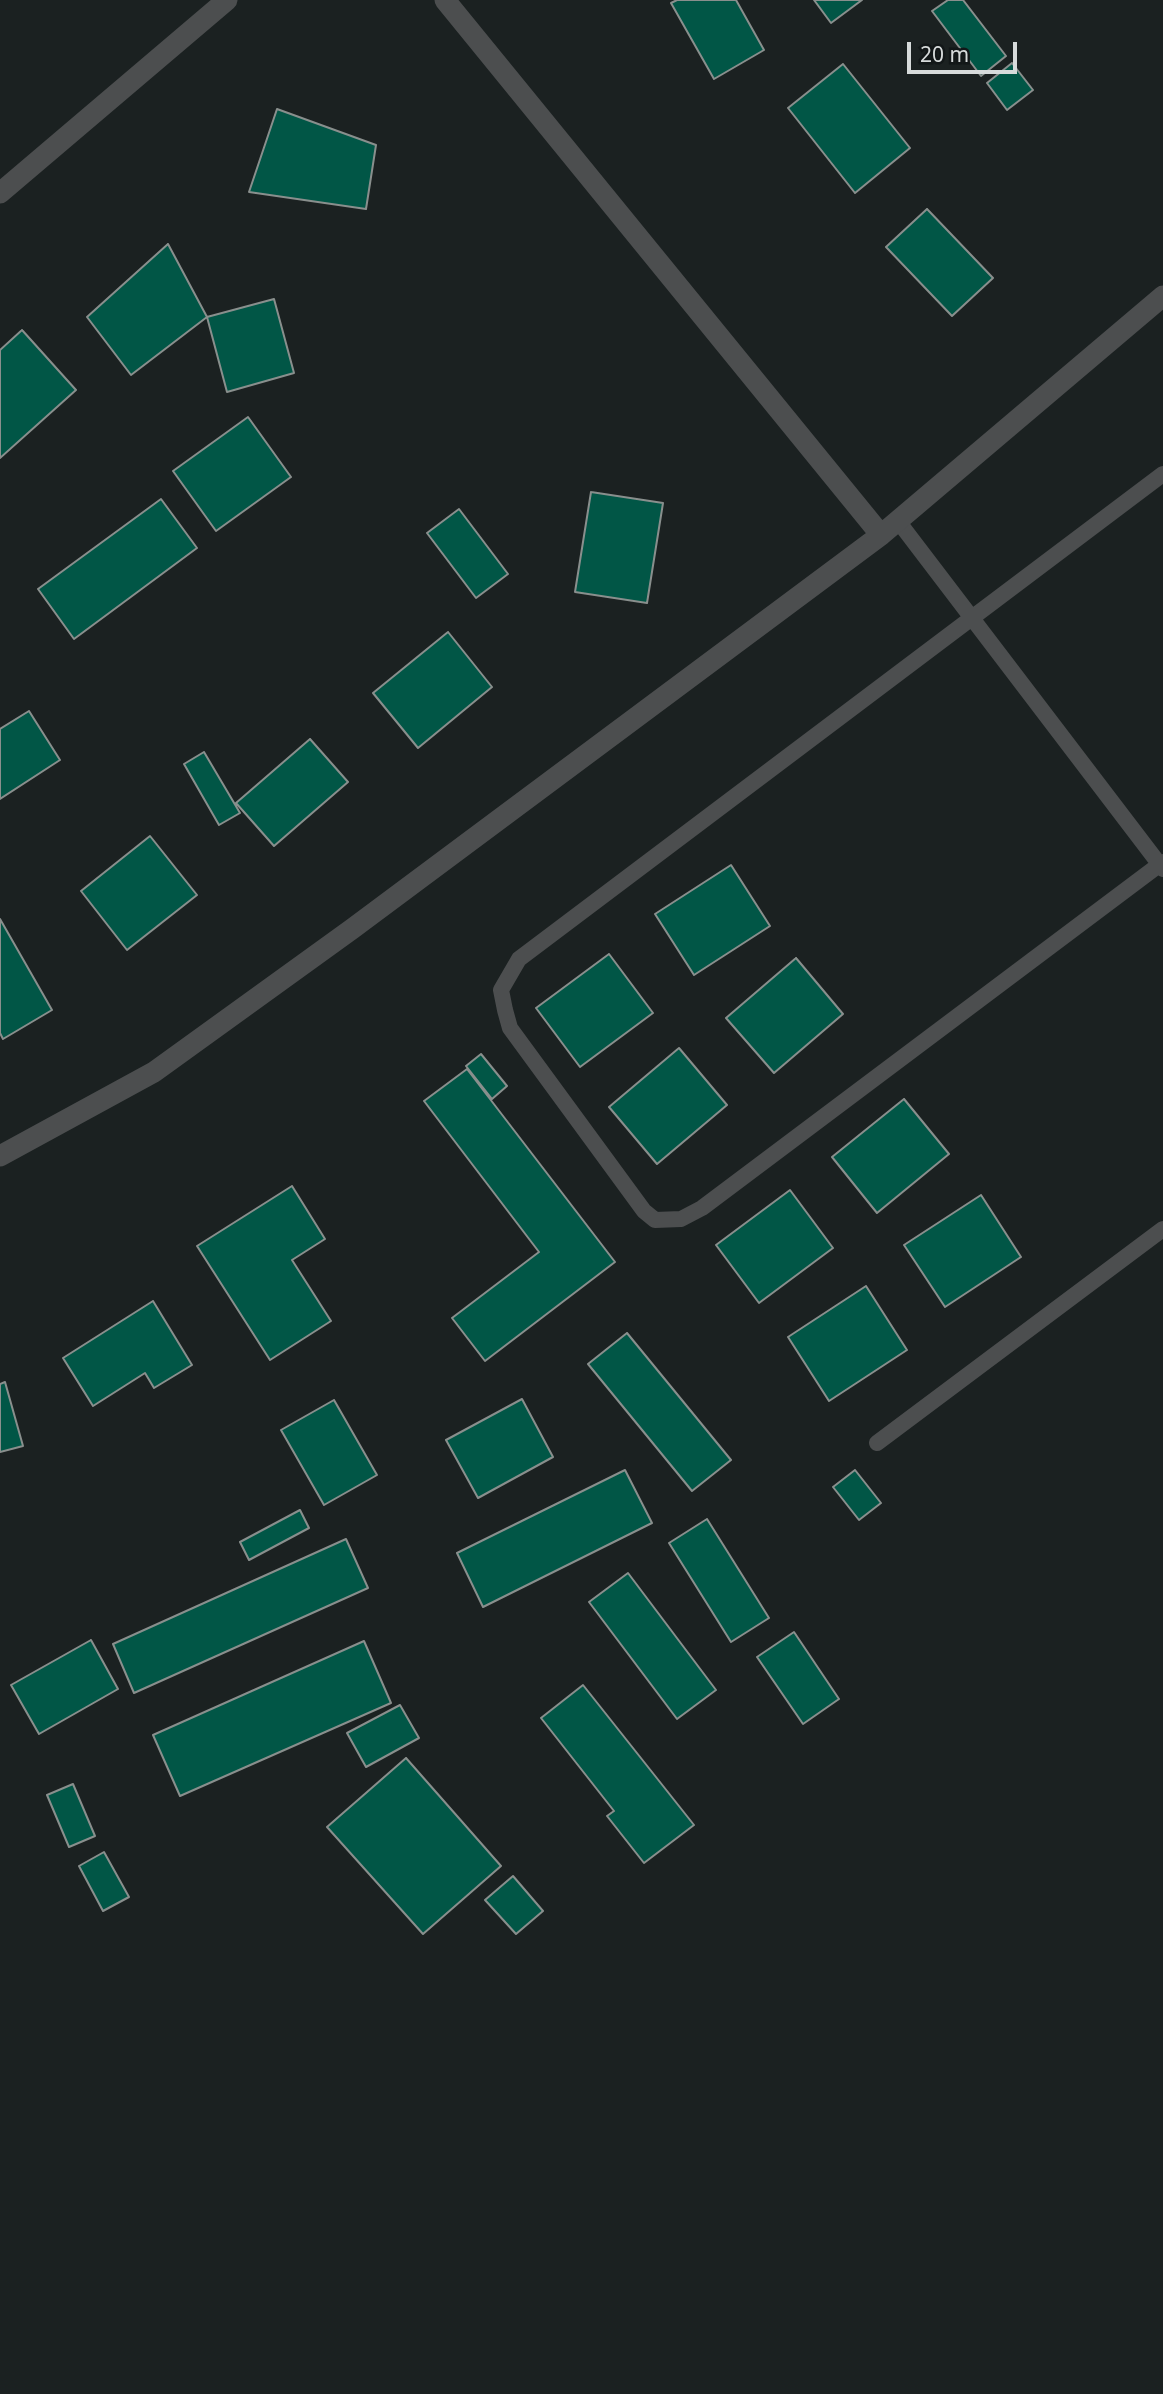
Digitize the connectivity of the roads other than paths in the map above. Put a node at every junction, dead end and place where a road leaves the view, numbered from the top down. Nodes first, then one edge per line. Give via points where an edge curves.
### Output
1 (227, 0) edge
2 (444, 0) edge
3 (0, 193) edge
4 (1163, 296) edge
5 (1163, 474) edge
6 (889, 528) junction
7 (972, 618) junction
8 (1162, 865) edge
9 (0, 1156) edge
10 (1163, 1229) edge
11 (877, 1443) dead end

1 - 3 street
2 - 6 street
4 - 6 street
5 - 7 lane
6 - 7 lane
6 - 9 street via 154,1072
7 - 8 lane
7 - 8 lane via 519,960 508,977 501,990 510,1028 645,1211 655,1220 681,1219 702,1208
10 - 11 lane

